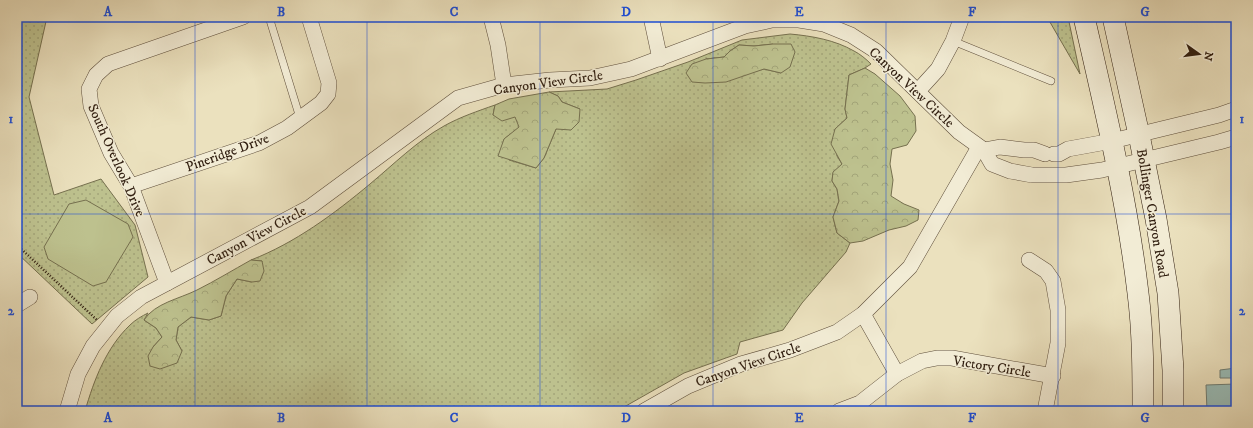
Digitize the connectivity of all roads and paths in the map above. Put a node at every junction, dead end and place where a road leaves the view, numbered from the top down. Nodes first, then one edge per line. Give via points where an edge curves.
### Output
1 (243, 17) edge
2 (269, 17) edge
3 (309, 17) edge
4 (491, 17) edge
5 (651, 17) edge
6 (962, 17) edge
7 (1084, 17) edge
8 (1112, 17) edge
9 (1233, 17) edge
10 (1236, 19) edge
11 (953, 41) junction
12 (660, 59) junction
13 (1051, 81) dead end
14 (504, 85) junction
15 (918, 91) junction
16 (1236, 109) edge
17 (300, 118) junction
18 (1139, 135) junction
19 (1236, 136) edge
20 (1112, 141) junction
21 (982, 149) junction
22 (1144, 160) junction
23 (1118, 166) junction
24 (131, 186) junction
25 (17, 245) edge
26 (1029, 260) dead end
27 (167, 283) junction
28 (30, 297) dead end
29 (17, 304) edge
30 (863, 314) junction
31 (107, 328) junction
32 (897, 374) junction
33 (1053, 376) junction
34 (67, 411) edge
35 (644, 411) edge
36 (839, 411) edge
37 (1045, 411) edge
38 (1143, 411) edge
39 (1173, 411) edge

1 - 24 street, South Overlook Drive via 108,64 96,75 89,89 91,106 111,153
2 - 17 lane
3 - 17 street, Pineridge Drive via 329,83 328,94 321,103
4 - 14 street
5 - 12 street
6 - 11 street
7 - 20 main road, Bollinger Canyon Road
8 - 18 main road, Bollinger Canyon Road
9 - 10 lane
11 - 13 lane
11 - 15 street via 938,68
12 - 14 street, Canyon View Circle via 631,69 590,78
12 - 15 street, Canyon View Circle via 745,26 772,20 799,20 824,24 851,35 876,51
14 - 27 street, Canyon View Circle via 458,98 310,207
15 - 21 street, Canyon View Circle via 959,132
16 - 18 street
17 - 24 street, Pineridge Drive via 258,143
18 - 20 street
18 - 22 main road, Bollinger Canyon Road
19 - 22 street, Canyon View Circle
20 - 21 street via 1050,152 1000,147
20 - 23 main road, Bollinger Canyon Road
21 - 23 street, Canyon View Circle via 992,164 1032,175 1066,175
21 - 30 street, Canyon View Circle via 910,267
22 - 23 street, Canyon View Circle
22 - 39 main road, Bollinger Canyon Road via 1168,293
23 - 38 main road, Bollinger Canyon Road via 1138,294
24 - 27 street, South Overlook Drive
25 - 31 path
26 - 33 street via 1046,271 1053,281 1058,310 1058,343
27 - 31 street, Canyon View Circle via 141,297 117,316
28 - 29 street
30 - 32 street
30 - 35 street, Canyon View Circle via 837,332 790,350 741,364 688,386
31 - 34 street, Canyon View Circle via 93,346 78,374
32 - 33 street, Victory Circle via 922,361 952,358
32 - 36 street, Victory Circle via 860,403
33 - 37 street

